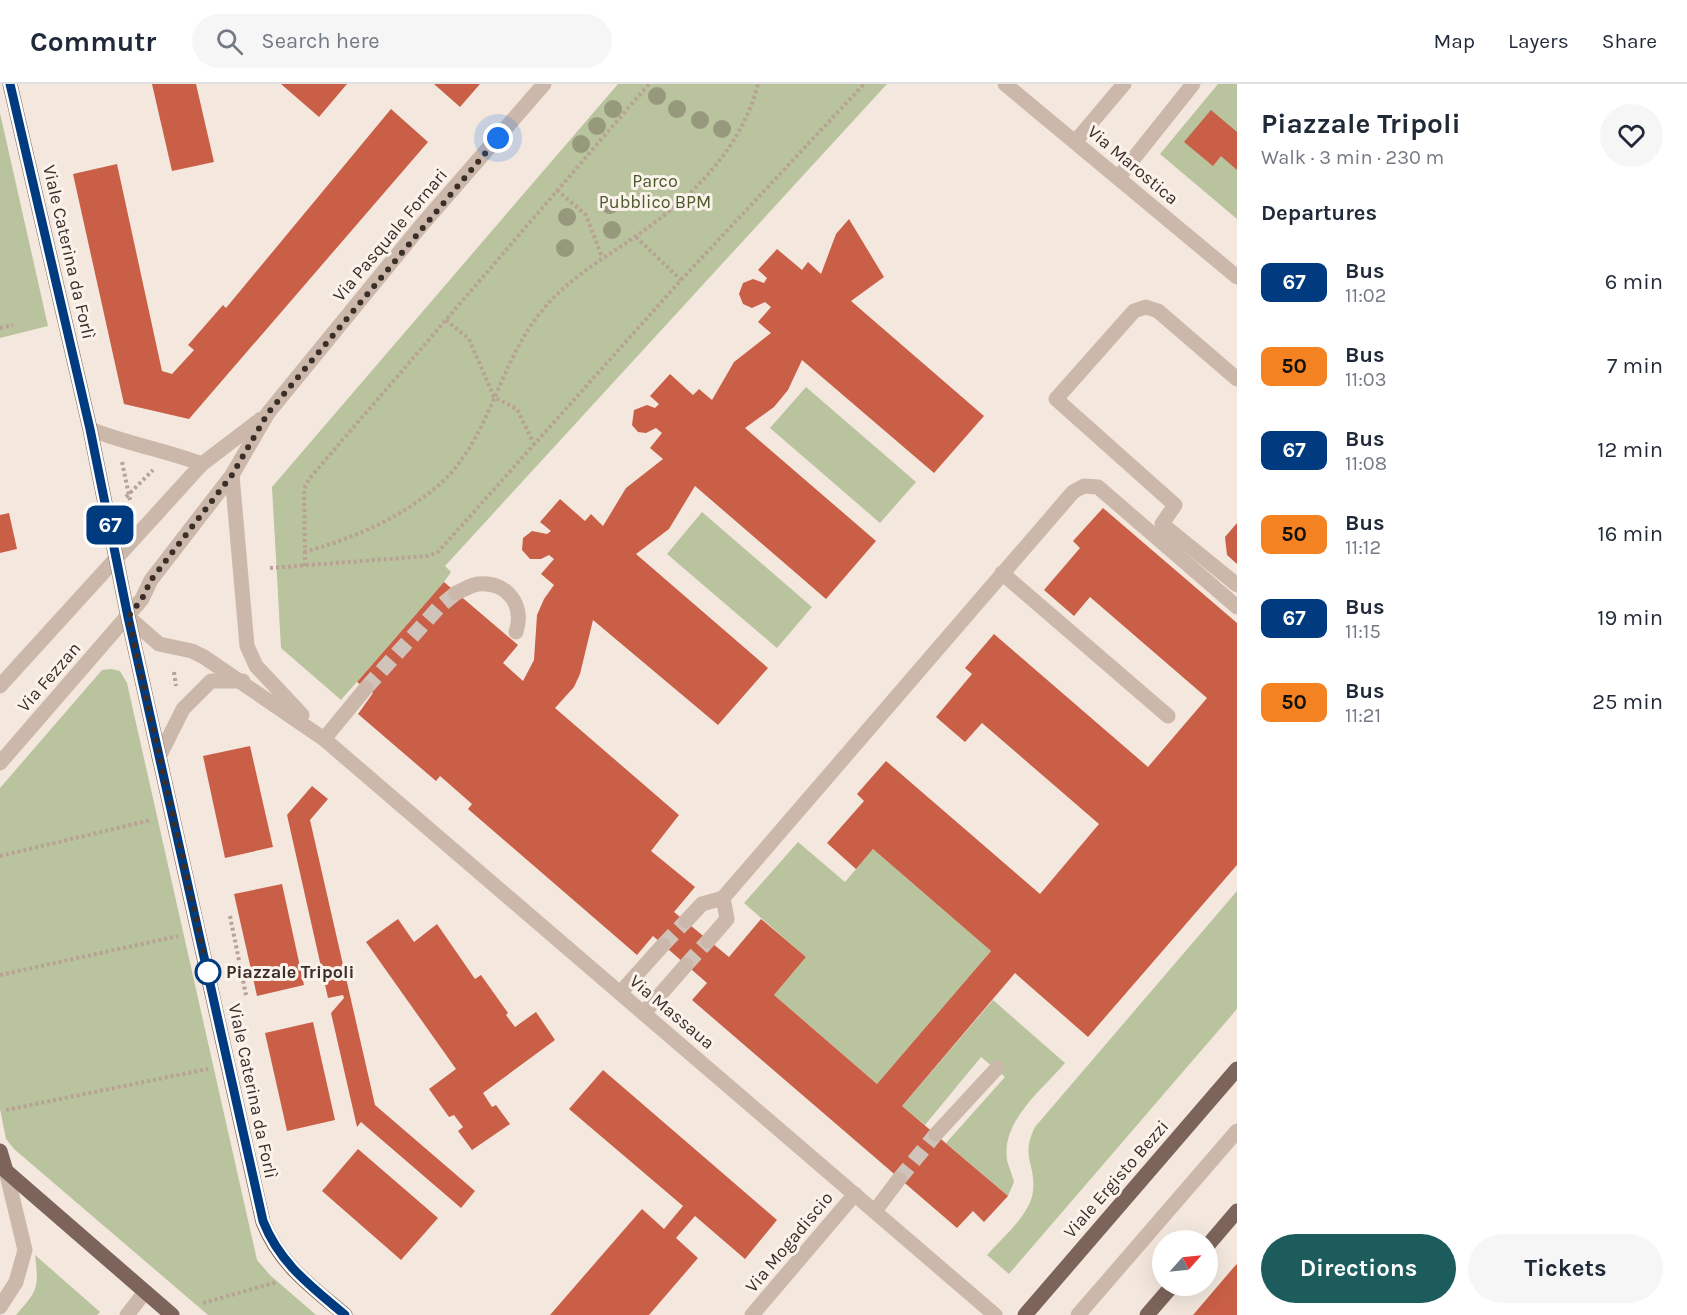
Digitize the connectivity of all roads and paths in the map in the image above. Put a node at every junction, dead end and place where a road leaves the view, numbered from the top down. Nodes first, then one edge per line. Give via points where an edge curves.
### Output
1 (10, 84) edge
2 (544, 84) edge
3 (649, 84) edge
4 (759, 84) edge
5 (864, 84) edge
6 (1005, 84) edge
7 (1124, 84) edge
8 (1193, 84) edge
9 (1075, 142) junction
10 (1118, 178) junction
11 (557, 190) junction
12 (636, 237) junction
13 (602, 257) junction
14 (1237, 277) edge
15 (681, 280) junction
16 (446, 320) junction
17 (13, 325) dead end
18 (0, 328) edge
19 (1237, 379) edge
20 (494, 397) junction
21 (268, 413) junction
22 (90, 429) junction
23 (534, 444) junction
24 (122, 461) dead end
25 (202, 464) junction
26 (158, 465) dead end
27 (232, 475) junction
28 (304, 552) junction
29 (117, 559) junction
30 (304, 566) junction
31 (270, 568) dead end
32 (1002, 573) junction
33 (1237, 585) edge
34 (456, 593) tunnel mouth
35 (1237, 607) edge
36 (128, 617) junction
37 (516, 632) dead end
38 (174, 677) dead end
39 (168, 678) dead end
40 (243, 681) junction
41 (0, 686) edge
42 (366, 688) tunnel mouth
43 (1168, 716) dead end
44 (324, 739) junction
45 (159, 757) junction
46 (0, 763) edge
47 (153, 819) dead end
48 (0, 856) edge
49 (723, 898) junction
50 (230, 916) dead end
51 (686, 921) tunnel mouth
52 (179, 936) dead end
53 (708, 940) tunnel mouth
54 (663, 945) tunnel mouth
55 (686, 965) tunnel mouth
56 (0, 975) edge
57 (620, 993) junction
58 (246, 995) dead end
59 (644, 1013) junction
60 (997, 1068) dead end
61 (208, 1069) dead end
62 (1237, 1069) edge
63 (6, 1110) dead end
64 (1237, 1131) edge
65 (936, 1134) tunnel mouth
66 (0, 1151) edge
67 (6, 1171) junction
68 (899, 1179) tunnel mouth
69 (855, 1194) junction
70 (875, 1211) junction
71 (1237, 1211) edge
72 (1218, 1233) edge
73 (278, 1282) dead end
74 (145, 1292) junction
75 (1163, 1296) edge
76 (203, 1303) dead end
77 (0, 1307) edge
78 (127, 1315) edge
79 (172, 1315) edge
80 (345, 1315) edge
81 (752, 1315) edge
82 (995, 1315) edge
83 (1025, 1315) edge
84 (1078, 1315) edge
85 (1147, 1315) edge

1 - 22 main road, Viale Caterina da Forlì
2 - 21 street, Via Pasquale Fornari via 420,227
3 - 11 path
4 - 12 path via 754,102 723,157 674,209
5 - 15 path
6 - 9 street, Via Marostica
7 - 9 street
8 - 10 street
9 - 10 street, Via Marostica
10 - 14 street, Via Marostica
11 - 13 path via 586,215
11 - 16 path
12 - 13 path
12 - 15 path
13 - 20 path via 542,310 524,334
15 - 23 path
16 - 20 path via 469,339
16 - 28 path via 309,479 304,489
17 - 18 path
19 - 33 street via 1158,311 1146,307 1134,311 1056,399 1175,505 1162,524
20 - 23 path via 517,409
20 - 28 path via 477,433 442,482 397,515
21 - 25 street, Via Pasquale Fornari
21 - 27 street, Via Pasquale Fornari
22 - 25 street
22 - 29 main road, Viale Caterina da Forlì
23 - 30 path via 438,552
24 - 26 path via 128,497
25 - 29 street
27 - 36 street via 151,580
27 - 44 street via 247,646 256,666
28 - 30 path
29 - 36 main road, Viale Caterina da Forlì
29 - 41 street, Via Fezzan
30 - 31 path
32 - 35 street via 1073,492 1084,486 1098,487
32 - 43 street
32 - 49 street
34 - 37 street via 476,584 498,586 511,595 518,608 520,622
36 - 40 street via 159,644 192,651
36 - 45 main road, Viale Caterina da Forlì
36 - 46 street, Via Fezzan
38 - 39 path
40 - 44 street
40 - 45 street via 211,681 183,709
42 - 44 street
44 - 57 street, Via Massaua
45 - 80 main road, Viale Caterina da Forlì via 263,1221 272,1245 290,1267
47 - 48 path
49 - 51 street via 702,904
49 - 53 street via 727,919
50 - 58 path
52 - 56 path
54 - 57 street
55 - 59 street
57 - 59 street, Via Massaua
59 - 69 street, Via Massaua
60 - 65 street
61 - 63 path
62 - 83 main road, Viale Ergisto Bezzi
64 - 84 street
66 - 67 main road
67 - 74 main road
67 - 77 street via 25,1250 16,1282
68 - 70 street
69 - 70 street, Via Massaua
69 - 81 street, Via Mogadiscio
70 - 82 street, Via Massaua
71 - 72 main road
73 - 76 path
74 - 78 street
74 - 79 main road
75 - 85 main road

